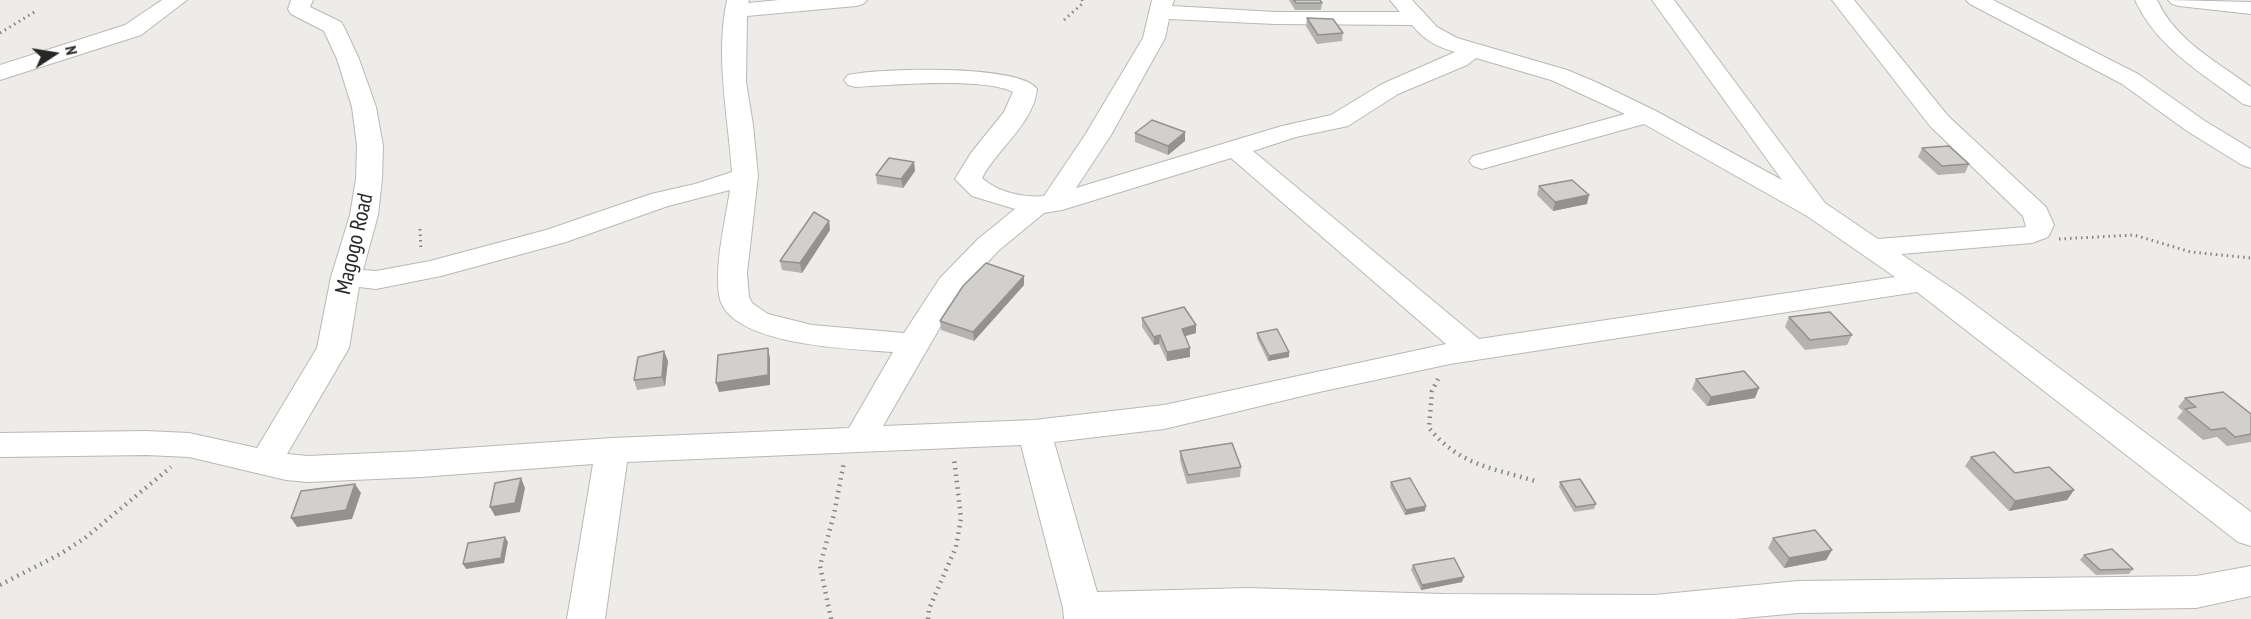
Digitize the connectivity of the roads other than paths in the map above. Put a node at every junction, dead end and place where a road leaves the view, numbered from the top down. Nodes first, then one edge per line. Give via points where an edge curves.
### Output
1 (176, 0) edge
2 (302, 0) edge
3 (856, 0) edge
4 (1663, 0) edge
5 (1843, 0) edge
6 (1977, 0) edge
7 (2146, 0) edge
8 (2179, 0) edge
9 (737, 5) edge
10 (1161, 6) edge
11 (2251, 8) edge
12 (1409, 9) edge
13 (1471, 51) junction
14 (0, 73) edge
15 (856, 80) dead end
16 (2251, 99) edge
17 (1647, 116) junction
18 (1235, 148) junction
19 (2251, 160) edge
20 (1482, 161) dead end
21 (745, 176) junction
22 (1044, 205) junction
23 (1817, 210) junction
24 (1874, 248) junction
25 (346, 277) junction
26 (1922, 282) junction
27 (912, 344) junction
28 (1462, 353) junction
29 (1034, 432) junction
30 (854, 439) junction
31 (0, 446) edge
32 (612, 450) junction
33 (266, 461) junction
34 (2251, 532) edge
35 (2251, 581) edge
36 (1082, 613) edge
37 (1656, 615) edge
38 (586, 619) edge

1 - 14 street via 133,30
2 - 25 street, Magogo Road via 298,9 333,27 364,107 370,146 369,179 364,215
3 - 9 street
4 - 23 street
5 - 24 street via 1939,121 2036,213 2040,225 2031,235
6 - 19 street via 2130,79
7 - 16 street via 2167,35
8 - 11 street
9 - 21 street via 734,82
10 - 12 street via 1275,18
10 - 22 street via 1154,38 1098,135
12 - 13 street via 1429,32
13 - 17 street via 1559,75
13 - 18 street via 1459,60 1390,89 1339,121
15 - 22 street via 987,79 1021,86 1026,95 1016,113 968,179 984,192
17 - 20 street
17 - 23 street
18 - 22 street
18 - 28 street
21 - 25 street via 651,202 556,236 430,270 376,280
21 - 27 street via 733,273 734,297 740,309 758,321 812,335
22 - 27 street via 970,262 950,285
23 - 24 street
24 - 26 street
25 - 33 street, Magogo Road via 333,348
26 - 28 street
26 - 34 street
27 - 30 street
28 - 29 street via 1164,417
29 - 30 street
29 - 36 street
30 - 32 street
31 - 33 street via 146,443 213,449
32 - 33 street via 308,469
32 - 38 street
35 - 37 street via 2196,592 1797,597
36 - 37 street via 1248,604

